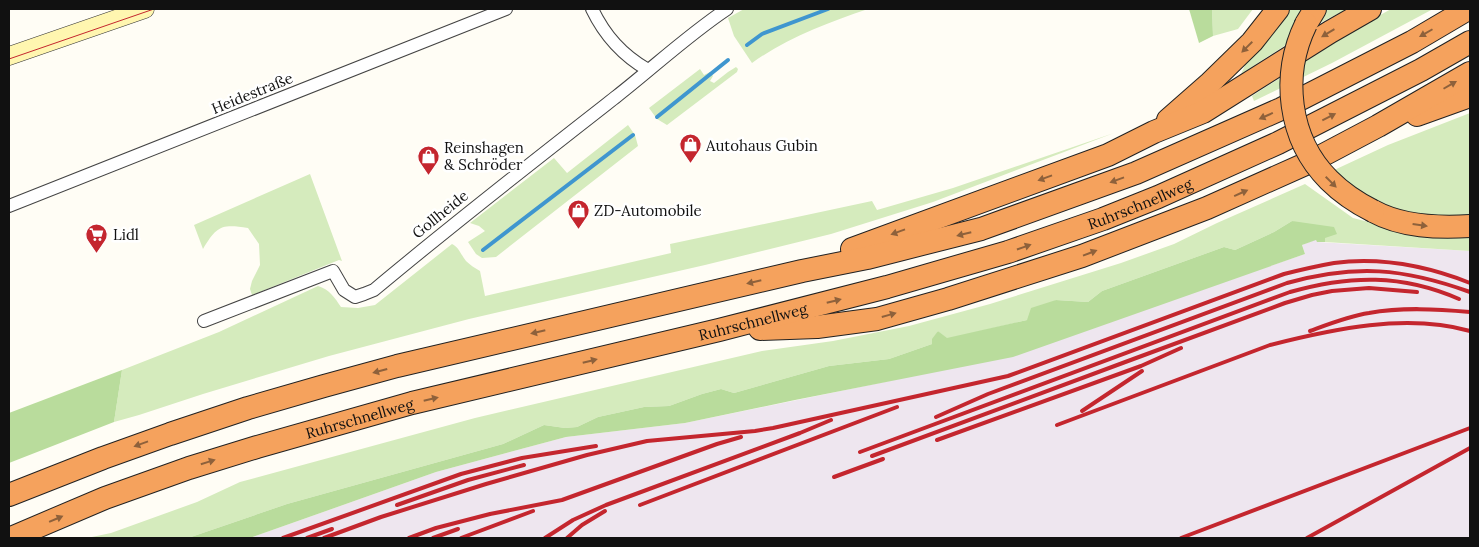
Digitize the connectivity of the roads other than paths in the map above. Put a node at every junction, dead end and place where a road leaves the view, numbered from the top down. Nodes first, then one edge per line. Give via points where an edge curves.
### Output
1 (145, 9) edge
2 (506, 9) edge
3 (592, 9) edge
4 (727, 9) edge
5 (1278, 9) edge
6 (1315, 9) edge
7 (1370, 9) edge
8 (1468, 9) edge
9 (1470, 42) edge
10 (9, 56) edge
11 (648, 70) junction
12 (1470, 73) edge
13 (1470, 96) edge
14 (1378, 126) junction
15 (1154, 132) junction
16 (9, 206) edge
17 (1470, 226) edge
18 (802, 271) junction
19 (204, 321) dead end
20 (719, 330) junction
21 (9, 495) edge
22 (11, 538) edge

1 - 10 main road
2 - 16 street, Heidestraße
3 - 11 street via 617,47
4 - 11 street, Gollheide
5 -> 15 highway via 1252,42
6 -> 17 highway, bridge via 1300,36 1292,66 1292,96 1296,123 1307,151 1318,167 1342,192 1373,211 1414,224
7 -> 15 highway via 1203,112
8 -> 18 highway, Ruhrschnellweg via 1412,42 1281,109 1136,173 981,229
20 -> 9 highway, Ruhrschnellweg via 888,287 1008,252 1103,219 1278,143
11 - 19 street, Gollheide via 374,290 355,297 344,290 333,271
14 -> 12 highway
13 - 14 highway
20 -> 14 highway via 817,328 877,319 948,299 1082,256 1207,208 1310,162
15 -> 18 highway via 1108,155 865,244
18 -> 21 highway, Ruhrschnellweg via 324,386 162,437
22 -> 20 highway, Ruhrschnellweg via 105,498 257,447 412,403

